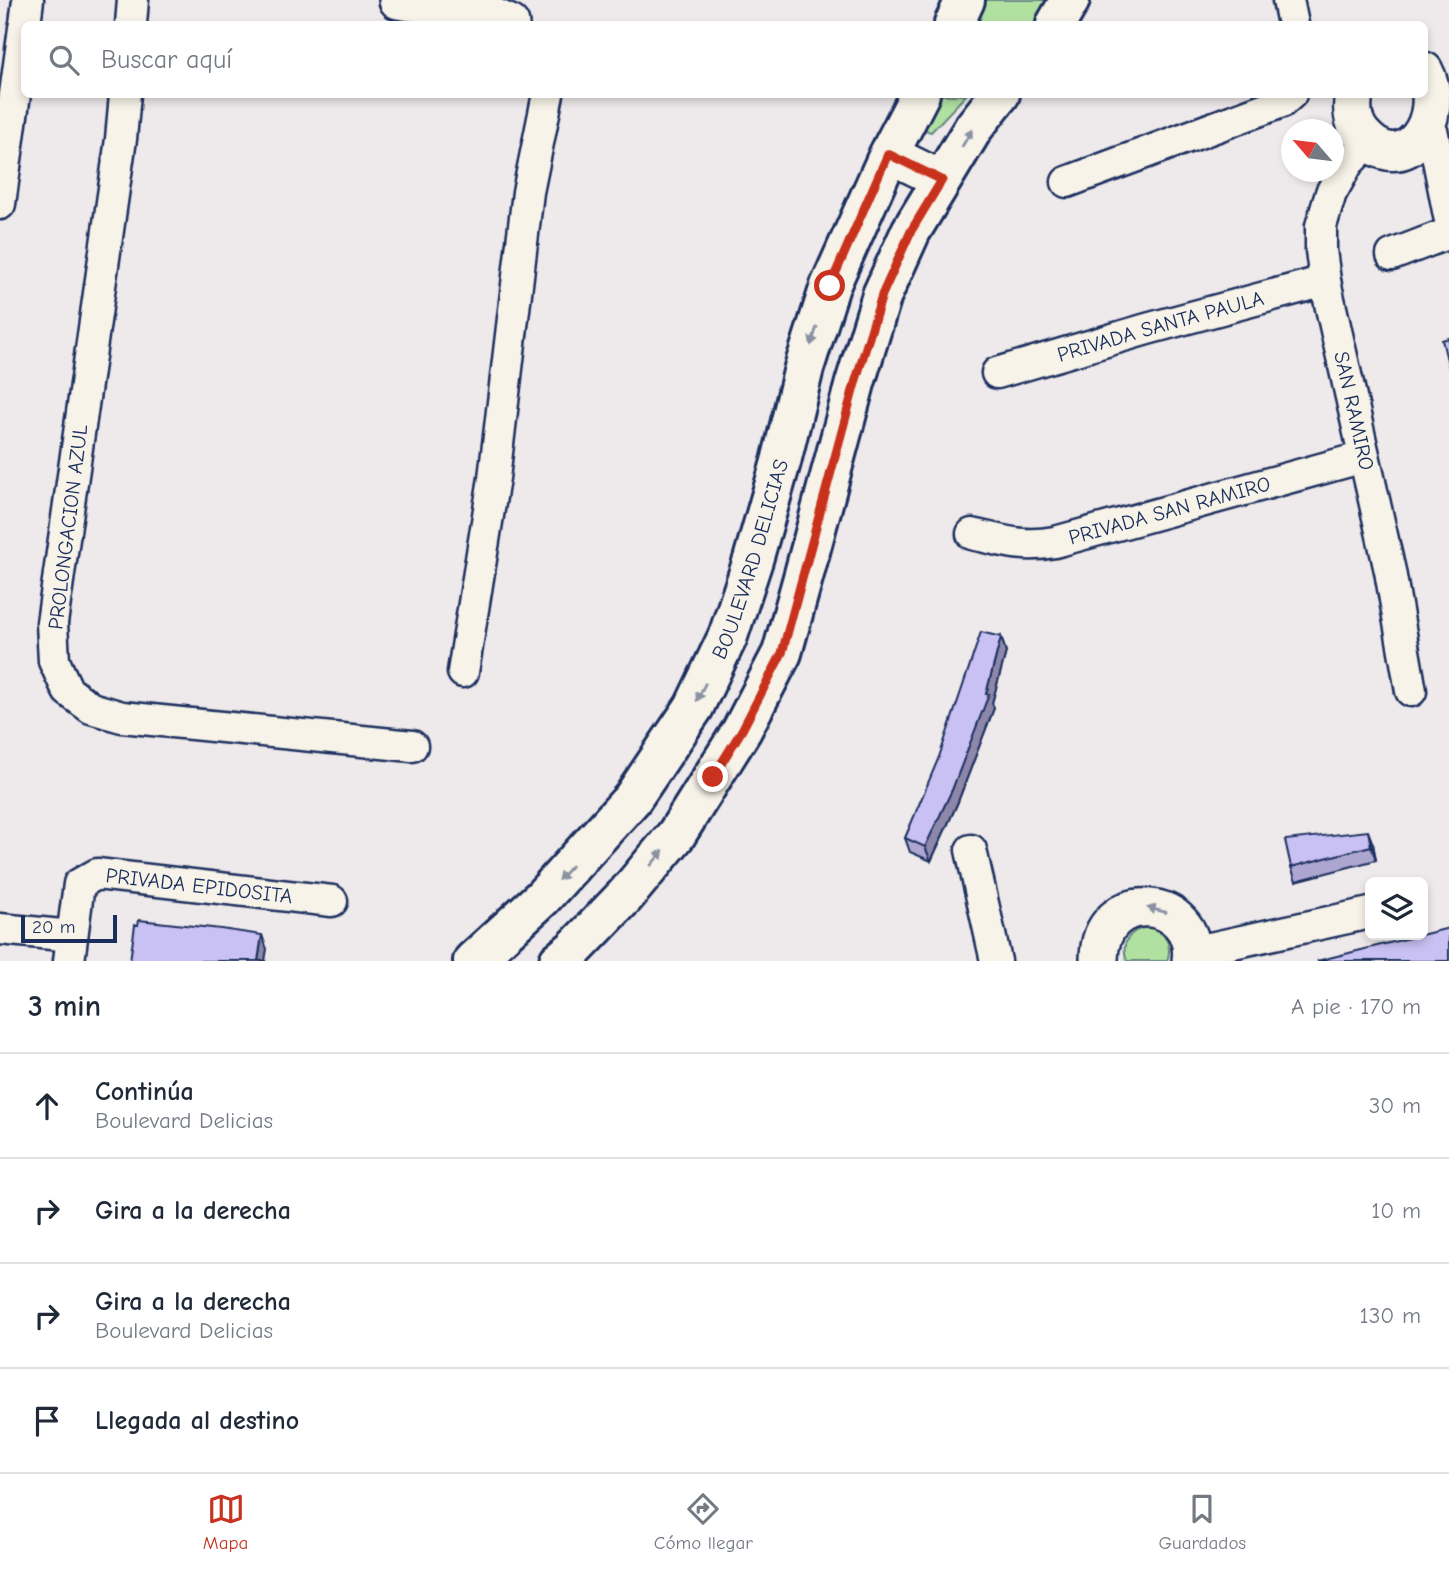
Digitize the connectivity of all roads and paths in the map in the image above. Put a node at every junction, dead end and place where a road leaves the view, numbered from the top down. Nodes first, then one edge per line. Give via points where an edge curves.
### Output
1 (28, 0) edge
2 (134, 0) edge
3 (398, 0) edge
4 (965, 0) edge
5 (1070, 0) edge
6 (1288, 0) edge
7 (26, 21) edge
8 (131, 21) edge
9 (503, 21) edge
10 (955, 21) edge
11 (1058, 21) edge
12 (1292, 21) edge
13 (21, 54) edge
14 (1438, 85) edge
15 (125, 98) edge
16 (547, 98) edge
17 (918, 98) edge
18 (997, 98) edge
19 (1287, 98) edge
20 (1353, 98) edge
21 (1433, 134) junction
22 (1369, 142) junction
23 (888, 154) junction
24 (942, 180) junction
25 (1067, 182) dead end
26 (0, 204) edge
27 (1449, 216) edge
28 (1449, 233) edge
29 (1392, 255) dead end
30 (1325, 281) junction
31 (997, 373) dead end
32 (1364, 457) junction
33 (972, 534) dead end
34 (463, 672) dead end
35 (1411, 691) dead end
36 (412, 746) dead end
37 (971, 850) dead end
38 (332, 901) dead end
39 (1365, 913) edge
40 (0, 929) edge
41 (71, 949) edge
42 (1191, 957) edge
43 (473, 961) edge
44 (559, 961) edge
45 (996, 961) edge
46 (1099, 961) edge

1 - 7 street
2 - 8 street
3 - 9 street via 484,13
4 - 10 main road
5 - 11 main road
6 - 12 street
13 - 26 street
14 - 21 street via 1443,108
15 - 36 street, PROLONGACION AZUL via 52,623 54,661 68,691 91,708 122,718
16 - 34 street via 528,192 494,478
17 - 23 main road, BOULEVARD DELICIAS
24 -> 18 main road
19 - 25 street
20 - 22 street via 1353,118
21 - 22 street via 1422,144 1395,152
21 - 27 street
22 - 30 street, SAN RAMIRO via 1348,163 1324,215 1321,250
23 - 24 street
23 -> 43 main road, BOULEVARD DELICIAS via 830,286 749,573 728,636 694,707 632,799 542,898
44 -> 24 main road via 626,895 676,835 742,730 782,653 882,295 911,231
28 - 29 street
30 - 31 street, PRIVADA SANTA PAULA
30 - 32 street, SAN RAMIRO
32 - 33 street, PRIVADA SAN RAMIRO via 1036,545
32 - 35 street, SAN RAMIRO
37 - 45 street
38 - 41 street, PRIVADA EPIDOSITA via 97,874 79,884
39 - 42 street
40 - 41 street, PRIVADA EPIDOSITA
42 -> 46 street via 1189,937 1181,924 1156,908 1141,907 1113,920 1101,940

